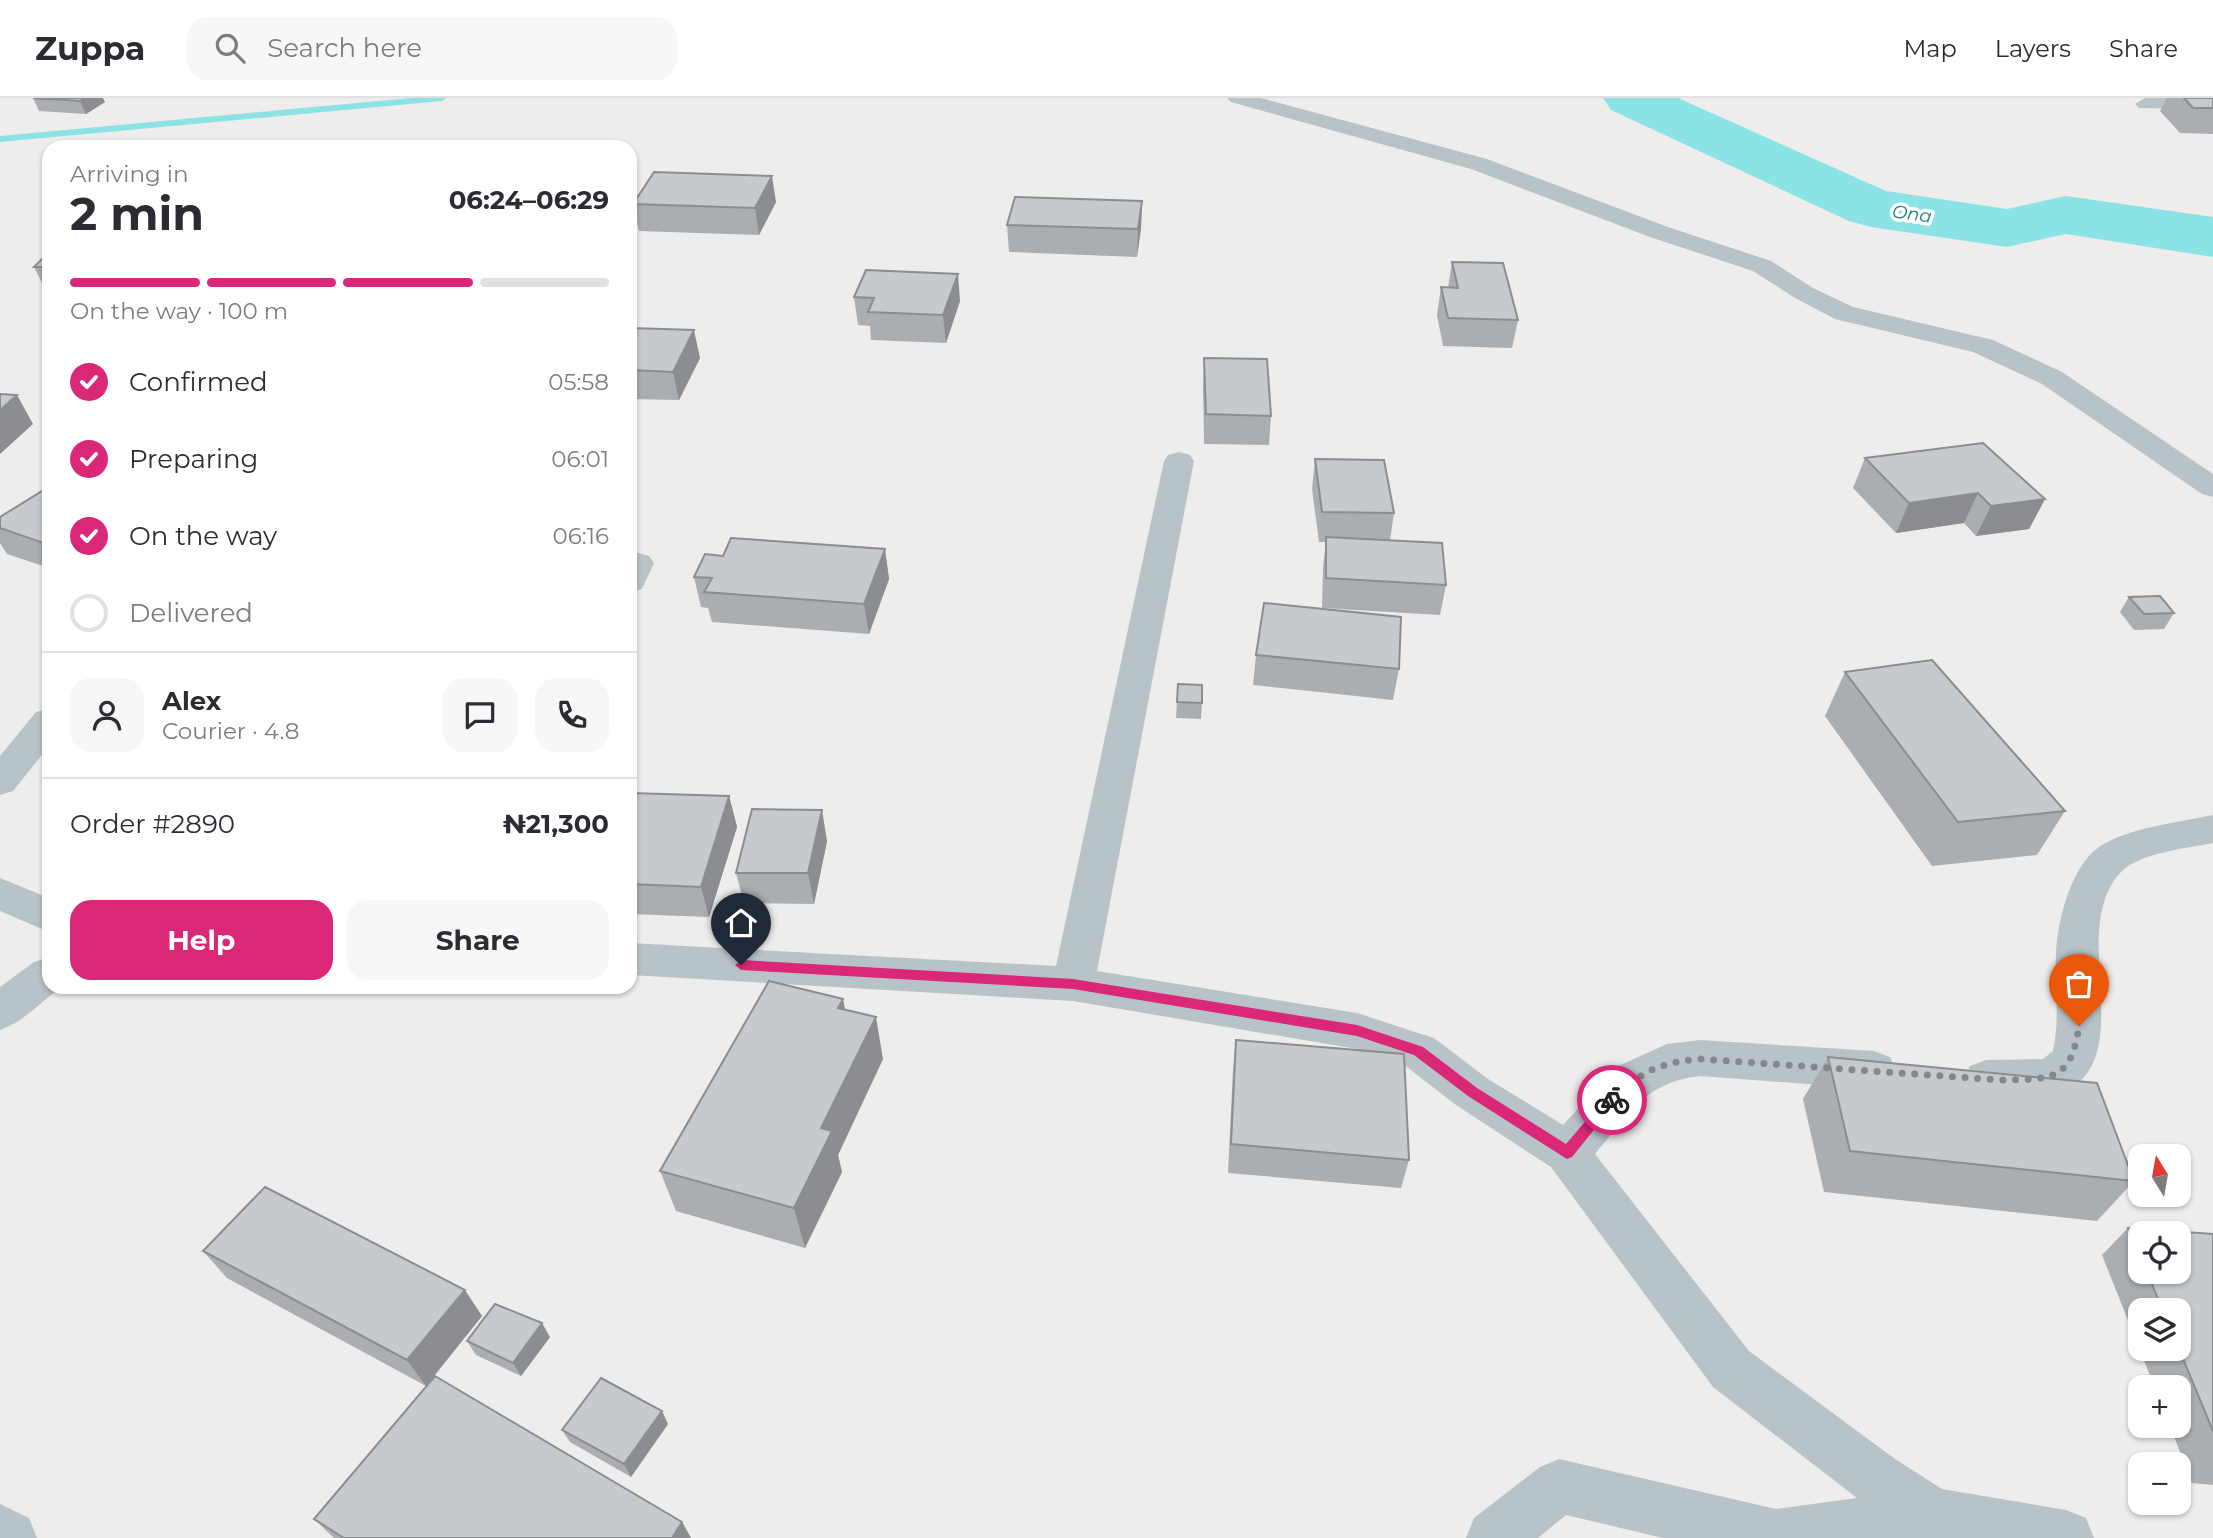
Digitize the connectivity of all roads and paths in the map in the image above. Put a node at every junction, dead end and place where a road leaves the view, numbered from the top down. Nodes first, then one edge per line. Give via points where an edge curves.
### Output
1 (1238, 98) edge
2 (2146, 103) dead end
3 (2213, 103) edge
4 (1179, 461) dead end
5 (2213, 488) edge
6 (42, 729) edge
7 (0, 782) edge
8 (2213, 829) edge
9 (0, 893) edge
10 (42, 913) edge
11 (637, 959) edge
12 (42, 978) edge
13 (1073, 984) junction
14 (0, 1013) edge
15 (1567, 1153) junction
16 (1932, 1515) junction
17 (0, 1532) edge
18 (9, 1538) edge
19 (1494, 1538) edge
20 (2066, 1538) edge

1 - 5 street via 1479,164 1762,266 1844,313 1983,346 2052,378
2 - 3 street
4 - 13 street
6 - 7 street
8 - 15 street via 2112,857 2099,872 2084,907 2077,951 2076,1051 2060,1072 2000,1080 1700,1059 1667,1062 1632,1080
9 - 10 street
11 - 13 street
12 - 14 street
13 - 15 street via 1357,1031 1418,1051
15 - 16 street via 1731,1368
16 - 19 street via 1776,1537 1559,1486
16 - 20 street
17 - 18 street

